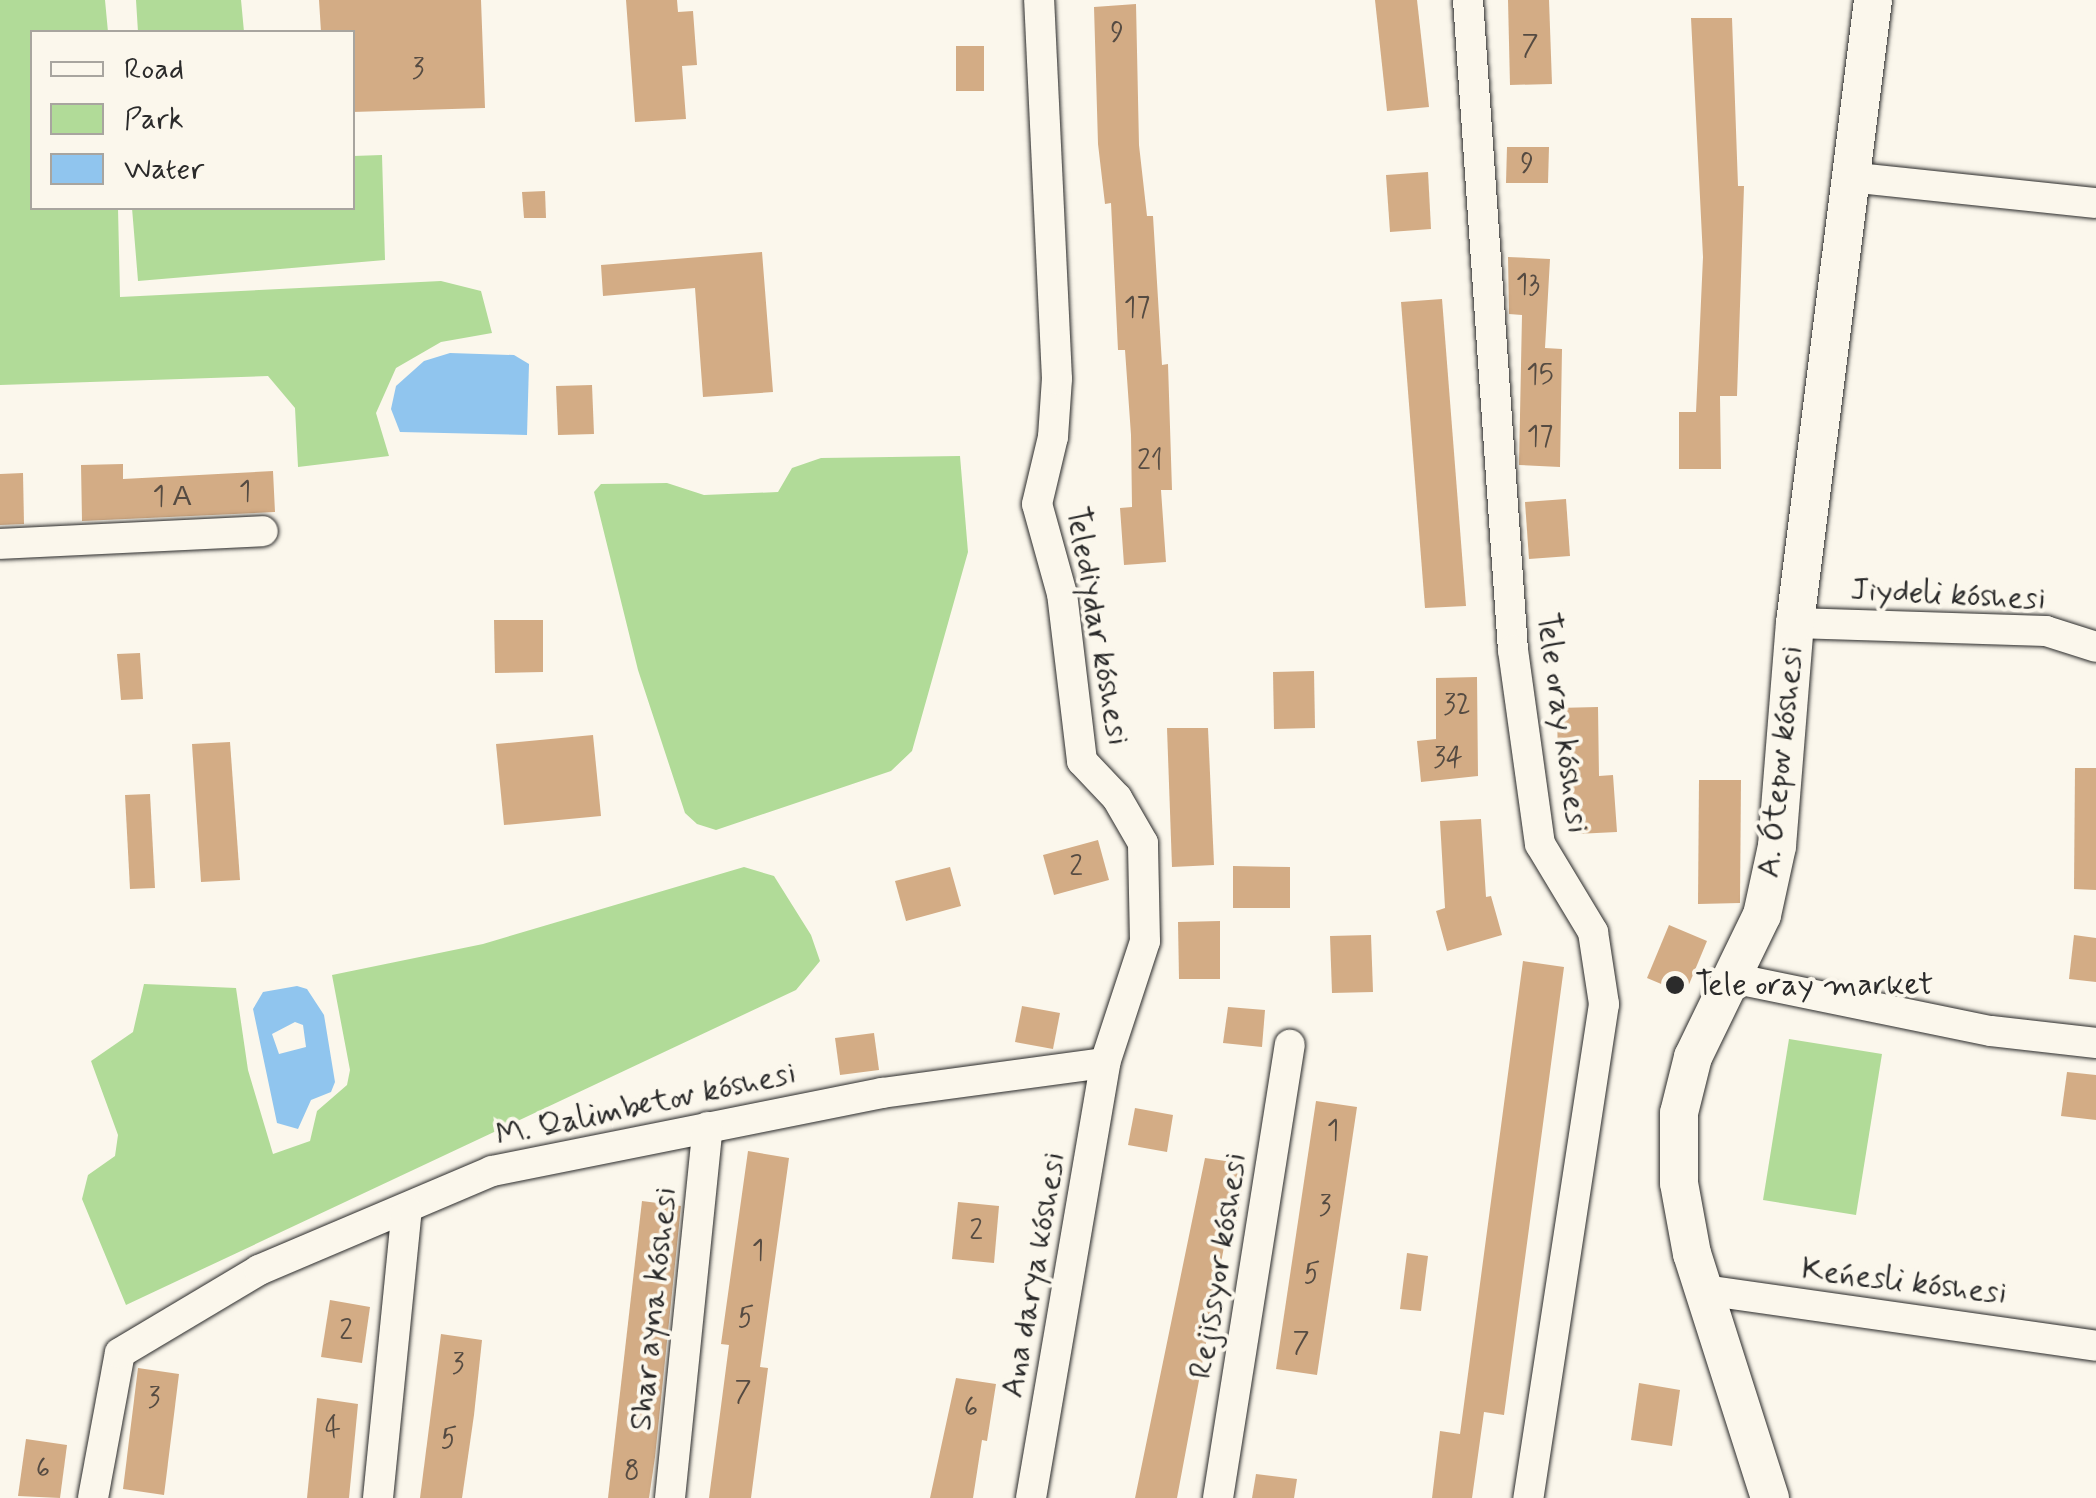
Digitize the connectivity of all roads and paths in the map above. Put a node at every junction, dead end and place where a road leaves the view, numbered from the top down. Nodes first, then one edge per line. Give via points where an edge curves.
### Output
1 (1039, 0) edge
2 (1468, 0) edge
3 (1874, 0) edge
4 (1848, 176) junction
5 (2096, 203) edge
6 (263, 531) dead end
7 (0, 544) edge
8 (1795, 622) junction
9 (2096, 647) edge
10 (1732, 978) junction
11 (2096, 1043) edge
12 (1290, 1044) dead end
13 (1105, 1063) junction
14 (708, 1126) junction
15 (407, 1210) junction
16 (1704, 1290) junction
17 (2096, 1346) edge
18 (93, 1498) edge
19 (378, 1498) edge
20 (670, 1498) edge
21 (1032, 1498) edge
22 (1218, 1498) edge
23 (1528, 1498) edge
24 (1770, 1498) edge

1 - 13 street, Telediydar kóshesi via 1057,379 1054,437 1037,504 1062,594 1082,761 1117,798 1143,843 1145,942
2 - 23 street, Tele oray kóshesi via 1513,650 1540,844 1592,932 1604,1004
3 - 4 street, A. Ótepov kóshesi
4 - 5 street
4 - 8 street, A. Ótepov kóshesi
6 - 7 street
8 - 9 street, Jiydeli kóshesi via 2046,631
8 - 10 street, A. Ótepov kóshesi via 1777,846 1762,915
10 - 11 street via 1991,1032
10 - 16 street, A. Ótepov kóshesi via 1694,1057 1680,1113 1679,1183
12 - 22 street, Rejissyor kóshesi
13 - 14 street, M. Qalimbetov kóshesi via 882,1093
13 - 21 street, Ana darya kóshesi
14 - 15 street, M. Qalimbetov kóshesi via 492,1171
14 - 20 street, Shar ayna kóshesi
15 - 18 street, M. Qalimbetov kóshesi via 259,1270 120,1353
15 - 19 street
16 - 17 street, Keńesli kóshesi
16 - 24 street, A. Ótepov kóshesi

